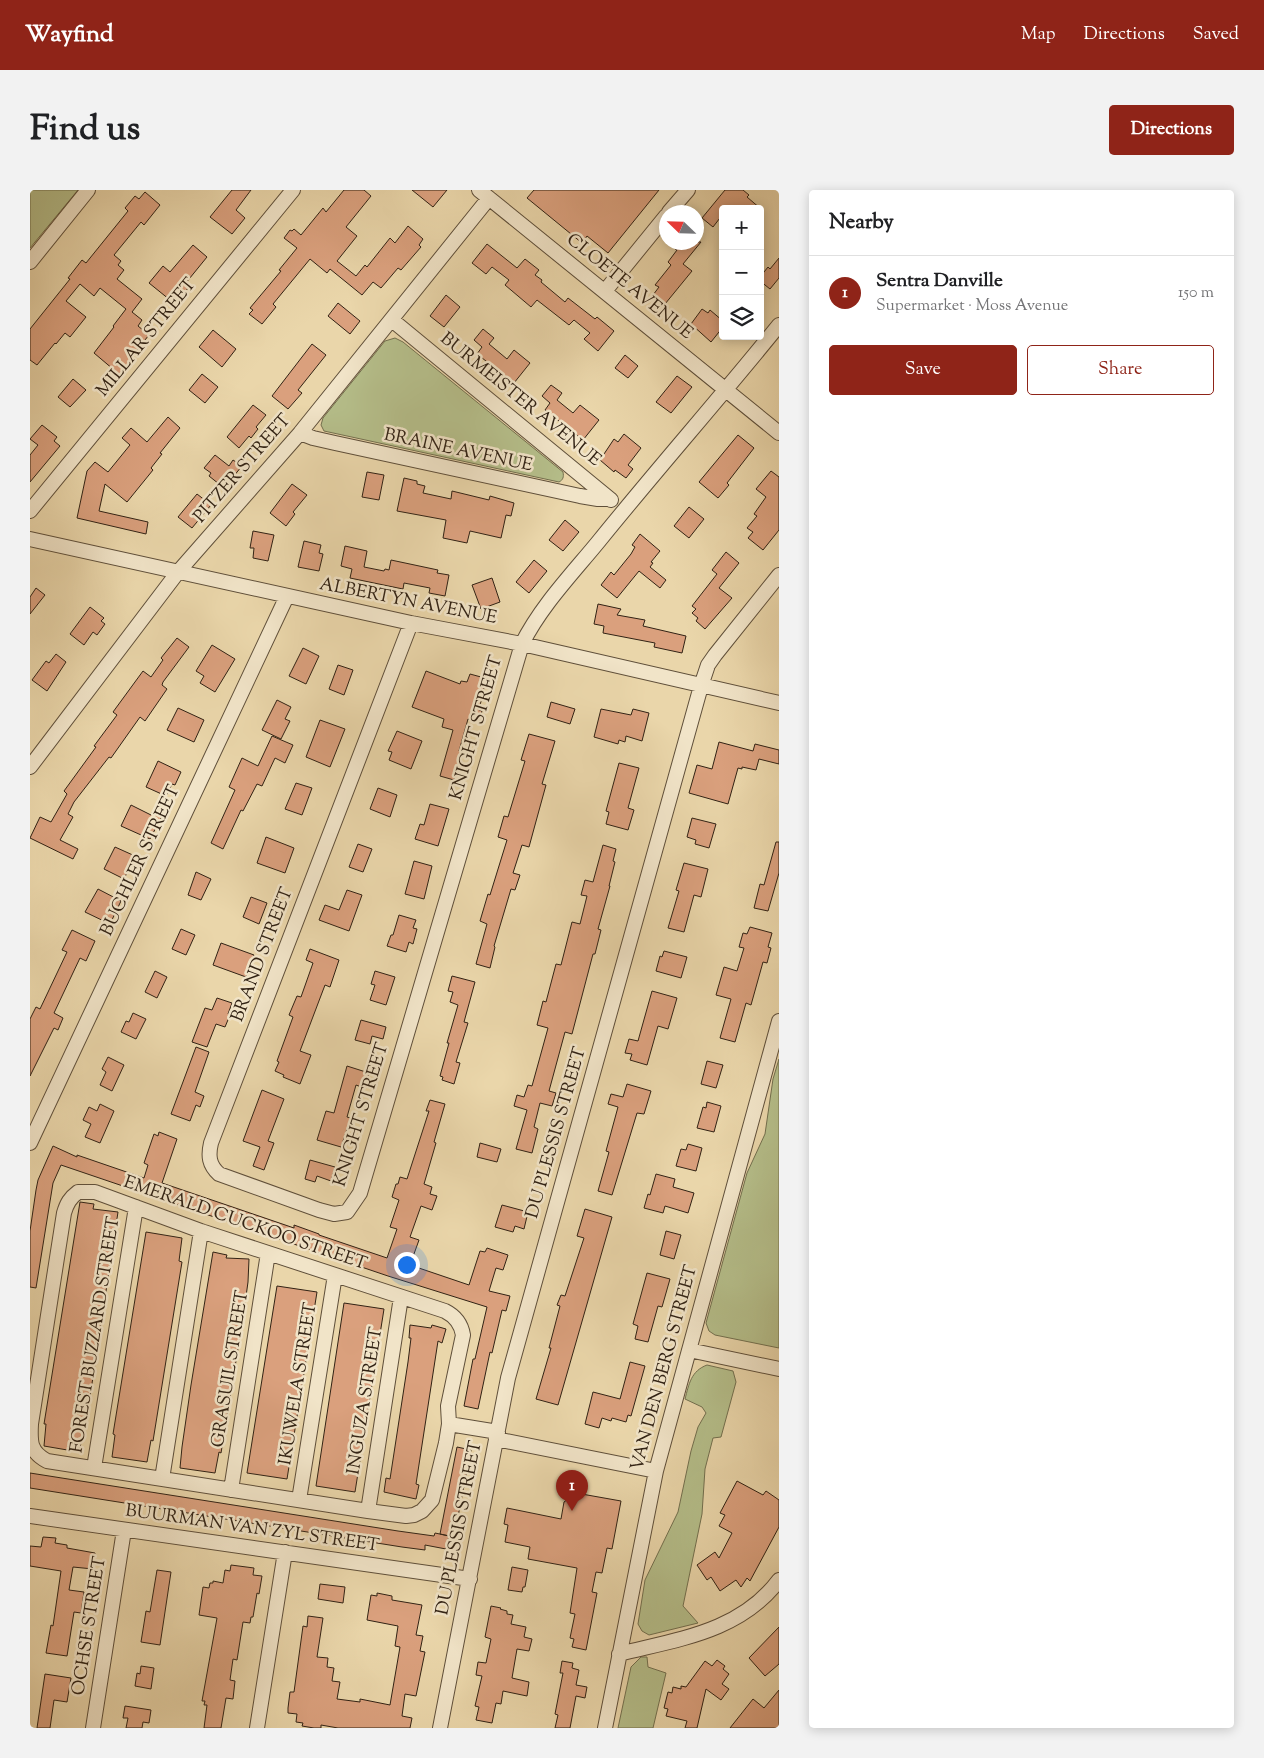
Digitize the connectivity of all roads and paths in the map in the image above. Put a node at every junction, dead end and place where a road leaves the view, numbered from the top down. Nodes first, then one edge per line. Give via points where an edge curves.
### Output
1 (88, 190) edge
2 (293, 190) edge
3 (688, 190) edge
4 (484, 194) edge
5 (675, 205) edge
6 (659, 225) edge
7 (30, 262) edge
8 (605, 291) junction
9 (392, 320) junction
10 (779, 325) edge
11 (726, 390) junction
12 (300, 433) junction
13 (779, 433) edge
14 (610, 499) junction
15 (624, 510) junction
16 (30, 511) edge
17 (30, 539) edge
18 (178, 572) junction
19 (779, 575) edge
20 (287, 596) junction
21 (411, 623) junction
22 (522, 644) junction
23 (701, 686) junction
24 (779, 703) edge
25 (30, 767) edge
26 (779, 1021) edge
27 (30, 1142) edge
28 (136, 1207) junction
29 (347, 1212) joint
30 (201, 1231) junction
31 (268, 1253) junction
32 (335, 1275) junction
33 (402, 1297) junction
34 (689, 1350) junction
35 (779, 1369) edge
36 (449, 1424) junction
37 (497, 1435) junction
38 (94, 1468) junction
39 (656, 1471) junction
40 (162, 1480) junction
41 (231, 1490) junction
42 (299, 1500) junction
43 (368, 1511) junction
44 (30, 1516) edge
45 (124, 1530) junction
46 (285, 1552) junction
47 (470, 1579) junction
48 (779, 1580) edge
49 (619, 1654) junction
50 (93, 1728) edge
51 (257, 1728) edge
52 (440, 1728) edge
53 (606, 1728) edge

1 - 7 street
2 - 16 street, MILLAR STREET
3 - 5 street
4 - 8 street, CLOETE AVENUE
4 - 9 street, PITZER STREET
6 - 8 street
8 - 11 street, CLOETE AVENUE
9 - 12 street, PITZER STREET
9 - 14 street, BURMEISTER AVENUE
10 - 11 street, KNIGHT STREET
11 - 13 street, CLOETE AVENUE
11 - 15 street, KNIGHT STREET
12 - 14 street, BRAINE AVENUE via 580,496
12 - 18 street, PITZER STREET
14 - 15 street, BURMEISTER AVENUE
15 - 22 street, KNIGHT STREET via 539,614
17 - 18 street, ALBERTYN AVENUE
18 - 20 street, ALBERTYN AVENUE
18 - 25 street, PITZER STREET
19 - 23 street, DU PLESSIS STREET via 715,655
20 - 21 street, ALBERTYN AVENUE
20 - 27 street, BUCHLER STREET
21 - 22 street, ALBERTYN AVENUE
21 - 29 street, BRAND STREET via 209,1152 219,1174 318,1210 334,1214
22 - 23 street, ALBERTYN AVENUE
22 - 29 street, KNIGHT STREET via 360,1193
23 - 24 street, ALBERTYN AVENUE
23 - 37 street, DU PLESSIS STREET via 508,1378
26 - 34 street, VAN DEN BERG STREET
28 - 30 street, EMERALD CUCKOO STREET
28 - 38 street, FOREST BUZZARD STREET
28 - 38 street, EMERALD CUCKOO STREET via 94,1192 78,1192 67,1203 64,1213 30,1440 34,1452 47,1461
30 - 31 street, EMERALD CUCKOO STREET
30 - 40 street
31 - 32 street, EMERALD CUCKOO STREET
31 - 41 street, GRASUIL STREET
32 - 33 street, EMERALD CUCKOO STREET
32 - 42 street, IKUWELA STREET
33 - 36 street, EMERALD CUCKOO STREET via 445,1311 460,1325 463,1334 448,1406
33 - 43 street, INGUZA STREET
34 - 35 street
34 - 39 street, VAN DEN BERG STREET
36 - 37 street
36 - 43 street, EMERALD CUCKOO STREET via 434,1495 428,1506 406,1516
37 - 39 street
37 - 47 street, DU PLESSIS STREET
38 - 40 street, EMERALD CUCKOO STREET
39 - 49 street, VAN DEN BERG STREET
40 - 41 street, EMERALD CUCKOO STREET
41 - 42 street, EMERALD CUCKOO STREET
42 - 43 street, EMERALD CUCKOO STREET
44 - 45 street, BUURMAN VAN ZYL STREET
45 - 46 street, BUURMAN VAN ZYL STREET
45 - 50 street, OCHSE STREET
46 - 47 street, BUURMAN VAN ZYL STREET
46 - 51 street
47 - 52 street, DU PLESSIS STREET
48 - 49 street via 754,1607 715,1628
49 - 53 street, VAN DEN BERG STREET

